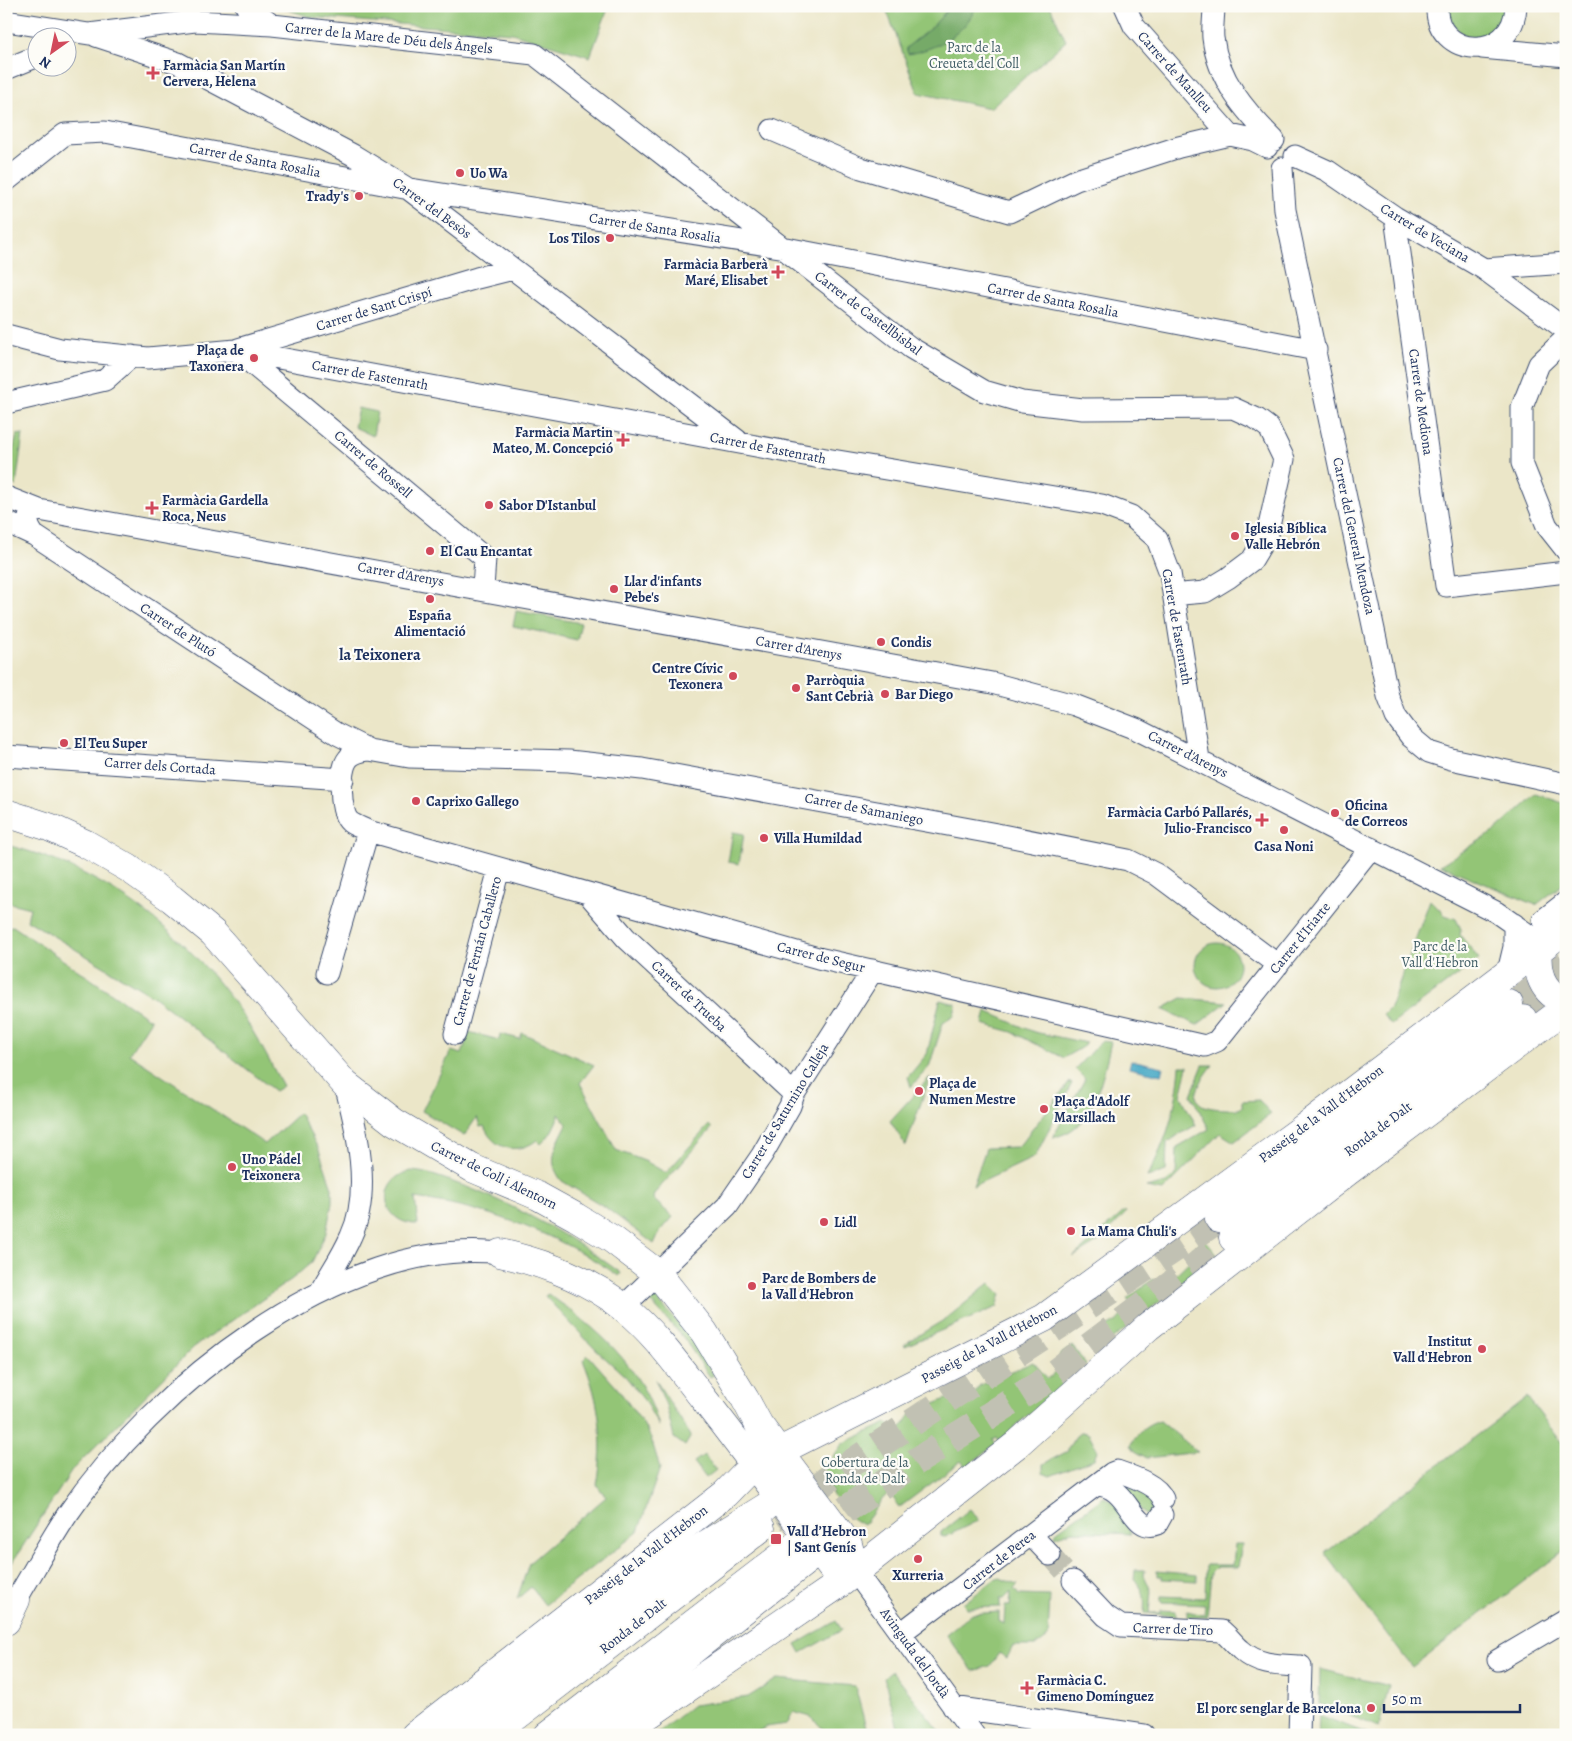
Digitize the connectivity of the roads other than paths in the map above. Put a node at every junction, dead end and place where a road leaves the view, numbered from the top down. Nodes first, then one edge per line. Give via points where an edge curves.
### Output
1 (246, 6) edge
2 (1125, 6) edge
3 (1214, 6) edge
4 (1437, 6) edge
5 (1516, 6) edge
6 (6, 21) edge
7 (272, 25) junction
8 (89, 34) junction
9 (78, 39) edge
10 (1482, 48) junction
11 (534, 54) joint
12 (1566, 56) edge
13 (28, 60) edge
14 (6, 69) edge
15 (772, 130) dead end
16 (1230, 135) junction
17 (1270, 144) junction
18 (1288, 162) junction
19 (6, 181) edge
20 (407, 188) junction
21 (1396, 217) junction
22 (786, 248) junction
23 (1566, 264) edge
24 (513, 269) junction
25 (1484, 269) junction
26 (1566, 330) edge
27 (6, 335) edge
28 (1566, 338) edge
29 (236, 350) junction
30 (1316, 350) junction
31 (140, 357) junction
32 (6, 403) edge
33 (740, 442) junction
34 (6, 497) edge
35 (39, 510) junction
36 (6, 522) edge
37 (34, 535) junction
38 (1566, 550) edge
39 (1566, 572) edge
40 (483, 589) junction
41 (1174, 598) junction
42 (341, 736) junction
43 (369, 750) junction
44 (6, 756) edge
45 (1198, 759) junction
46 (331, 778) junction
47 (1566, 784) edge
48 (6, 813) edge
49 (365, 839) junction
50 (1371, 848) junction
51 (499, 869) junction
52 (589, 895) junction
53 (1566, 902) edge
54 (1514, 924) junction
55 (1552, 937) edge
56 (1278, 965) junction
57 (873, 970) junction
58 (1508, 972) junction
59 (327, 973) dead end
60 (1566, 1001) edge
61 (1566, 1008) edge
62 (1516, 1012) tunnel mouth
63 (1227, 1028) joint
64 (455, 1034) dead end
65 (345, 1084) junction
66 (794, 1094) junction
67 (1226, 1229) tunnel mouth
68 (500, 1253) joint
69 (658, 1274) junction
70 (322, 1290) junction
71 (622, 1307) junction
72 (779, 1450) junction
73 (754, 1464) junction
74 (1097, 1485) junction
75 (1031, 1535) junction
76 (1050, 1555) tunnel mouth
77 (848, 1577) junction
78 (1073, 1581) tunnel mouth
79 (10, 1609) edge
80 (1566, 1620) edge
81 (901, 1633) junction
82 (1498, 1660) dead end
83 (953, 1707) junction
84 (1087, 1731) edge
85 (415, 1735) edge
86 (449, 1735) edge
87 (492, 1735) edge
88 (548, 1735) edge
89 (585, 1735) edge
90 (619, 1735) edge
91 (974, 1735) edge
92 (1144, 1735) edge
93 (1299, 1735) edge

1 - 7 street
2 - 16 street, Carrer de Manlleu via 1134,26
3 - 17 street via 1213,38 1224,76 1240,105
4 - 10 street via 1438,21 1445,33 1468,47
5 - 10 street via 1512,26 1504,37
6 - 8 street, Carrer de la Mare de Déu dels Àngels
7 - 8 street, Carrer de la Mare de Déu dels Àngels via 195,22
7 - 11 street, Carrer de la Mare de Déu dels Àngels
8 - 9 street
8 - 20 street, Carrer del Besòs via 178,63
10 - 12 street
11 - 22 street, Carrer de Castellbisbal
13 - 14 street
15 - 16 street via 861,168 1009,212 1106,169
16 - 17 street
17 - 18 street via 1281,138 1288,140 1294,148
18 - 21 street, Carrer de Veciana via 1328,171
18 - 30 street, Carrer del General Mendoza via 1285,210
19 - 20 street, Carrer de Santa Rosalia via 65,134 105,132
20 - 22 street, Carrer de Santa Rosalia
20 - 24 street, Carrer del Besòs
21 - 25 street, Carrer de Veciana
21 - 39 street, Carrer de Mediona via 1446,586
22 - 30 street, Carrer de Santa Rosalia
22 - 41 street, Carrer de Castellbisbal via 912,348 984,391 1022,402 1083,409 1233,408 1270,428 1284,459 1267,534 1252,560 1228,578 1205,592
23 - 25 street, Carrer de Veciana
24 - 29 street, Carrer de Sant Crispí
24 - 33 street, Carrer del Besòs
25 - 26 street
27 - 31 street, Carrer de Fastenrath via 60,349
28 - 38 street via 1538,364 1522,406 1522,463 1547,526
29 - 31 street, Carrer de Fastenrath
29 - 33 street, Carrer de Fastenrath
29 - 40 street, Carrer de Rossell via 485,558
30 - 47 street, Carrer del General Mendoza via 1388,696 1396,717 1429,752
31 - 32 street via 105,380
33 - 41 street, Carrer de Fastenrath via 1102,505 1131,516 1157,539 1170,573
34 - 35 street, Carrer d'Arenys
35 - 37 street via 30,514 28,520 28,527
35 - 40 street, Carrer d'Arenys
36 - 37 street, Carrer de Plutó
37 - 42 street, Carrer de Plutó
40 - 45 street, Carrer d'Arenys via 992,683 1074,705 1136,729
41 - 45 street, Carrer de Fastenrath
42 - 43 street, Carrer de Plutó
42 - 46 street
43 - 46 street via 349,757
43 - 56 street, Carrer de Samaniego via 416,757 569,761 642,769 1128,860 1156,874
44 - 46 street, Carrer dels Cortada
45 - 50 street, Carrer d'Arenys
46 - 49 street, Carrer de Segur via 345,814
48 - 65 main road, Carrer de Coll i Alentorn via 86,844 172,898 213,933
49 - 51 street, Carrer de Segur via 413,845
49 - 59 street
50 - 54 street, Carrer d'Arenys
50 - 56 street, Carrer d'Iriarte
51 - 52 street, Carrer de Segur
51 - 64 street, Carrer de Fernán Caballero
52 - 57 street, Carrer de Segur
52 - 66 street, Carrer de Trueba via 626,938
53 - 55 street, Passeig de la Vall d'Hebron
54 - 55 street, Carrer d'Arenys
54 - 58 street via 1514,947
55 - 58 main road, Passeig de la Vall d'Hebron
55 - 60 main road via 1538,976 1552,993
56 - 63 street, Carrer d'Iriarte
57 - 63 street, Carrer de Segur via 1205,1046 1217,1041
57 - 66 street, Carrer de Saturnino Calleja
58 - 72 main road, Passeig de la Vall d'Hebron via 1313,1121 1044,1318
61 - 77 main road via 1148,1327 1016,1445
62 - 67 main road, Ronda de Dalt
65 - 69 main road, Carrer de Coll i Alentorn via 415,1135 472,1168 538,1196 576,1217
65 - 70 street via 358,1152 361,1195 352,1235
66 - 69 street, Carrer de Saturnino Calleja via 762,1155 727,1206
68 - 70 street via 465,1250 416,1258 354,1276
68 - 71 main road via 564,1273 600,1291
69 - 71 street, Carrer de Saturnino Calleja
69 - 72 main road, Carrer de Coll i Alentorn via 704,1332 759,1425
70 - 79 street via 228,1349 134,1434 67,1516
71 - 73 main road via 658,1340
72 - 73 main road, Passeig de la Vall d'Hebron
72 - 77 main road, Carrer de Coll i Alentorn via 848,1544
73 - 77 main road
73 - 85 main road, Passeig de la Vall d'Hebron via 726,1494
74 - 74 street, Carrer de Perea via 1117,1470 1158,1491 1162,1507 1157,1524 1141,1524 1118,1492 1106,1485
74 - 75 street, Carrer de Perea
75 - 76 street
75 - 81 street, Carrer de Perea
77 - 81 street, Avinguda del Jordà
77 - 90 main road
78 - 93 street, Carrer de Tiro via 1106,1616 1121,1626 1222,1631 1254,1659 1274,1665 1301,1666
80 - 82 street
81 - 83 street, Avinguda del Jordà
83 - 84 street
83 - 91 street, Avinguda del Jordà
84 - 92 street
86 - 87 main road, Ronda de Dalt via 655,1576 770,1512
88 - 89 main road via 801,1553

